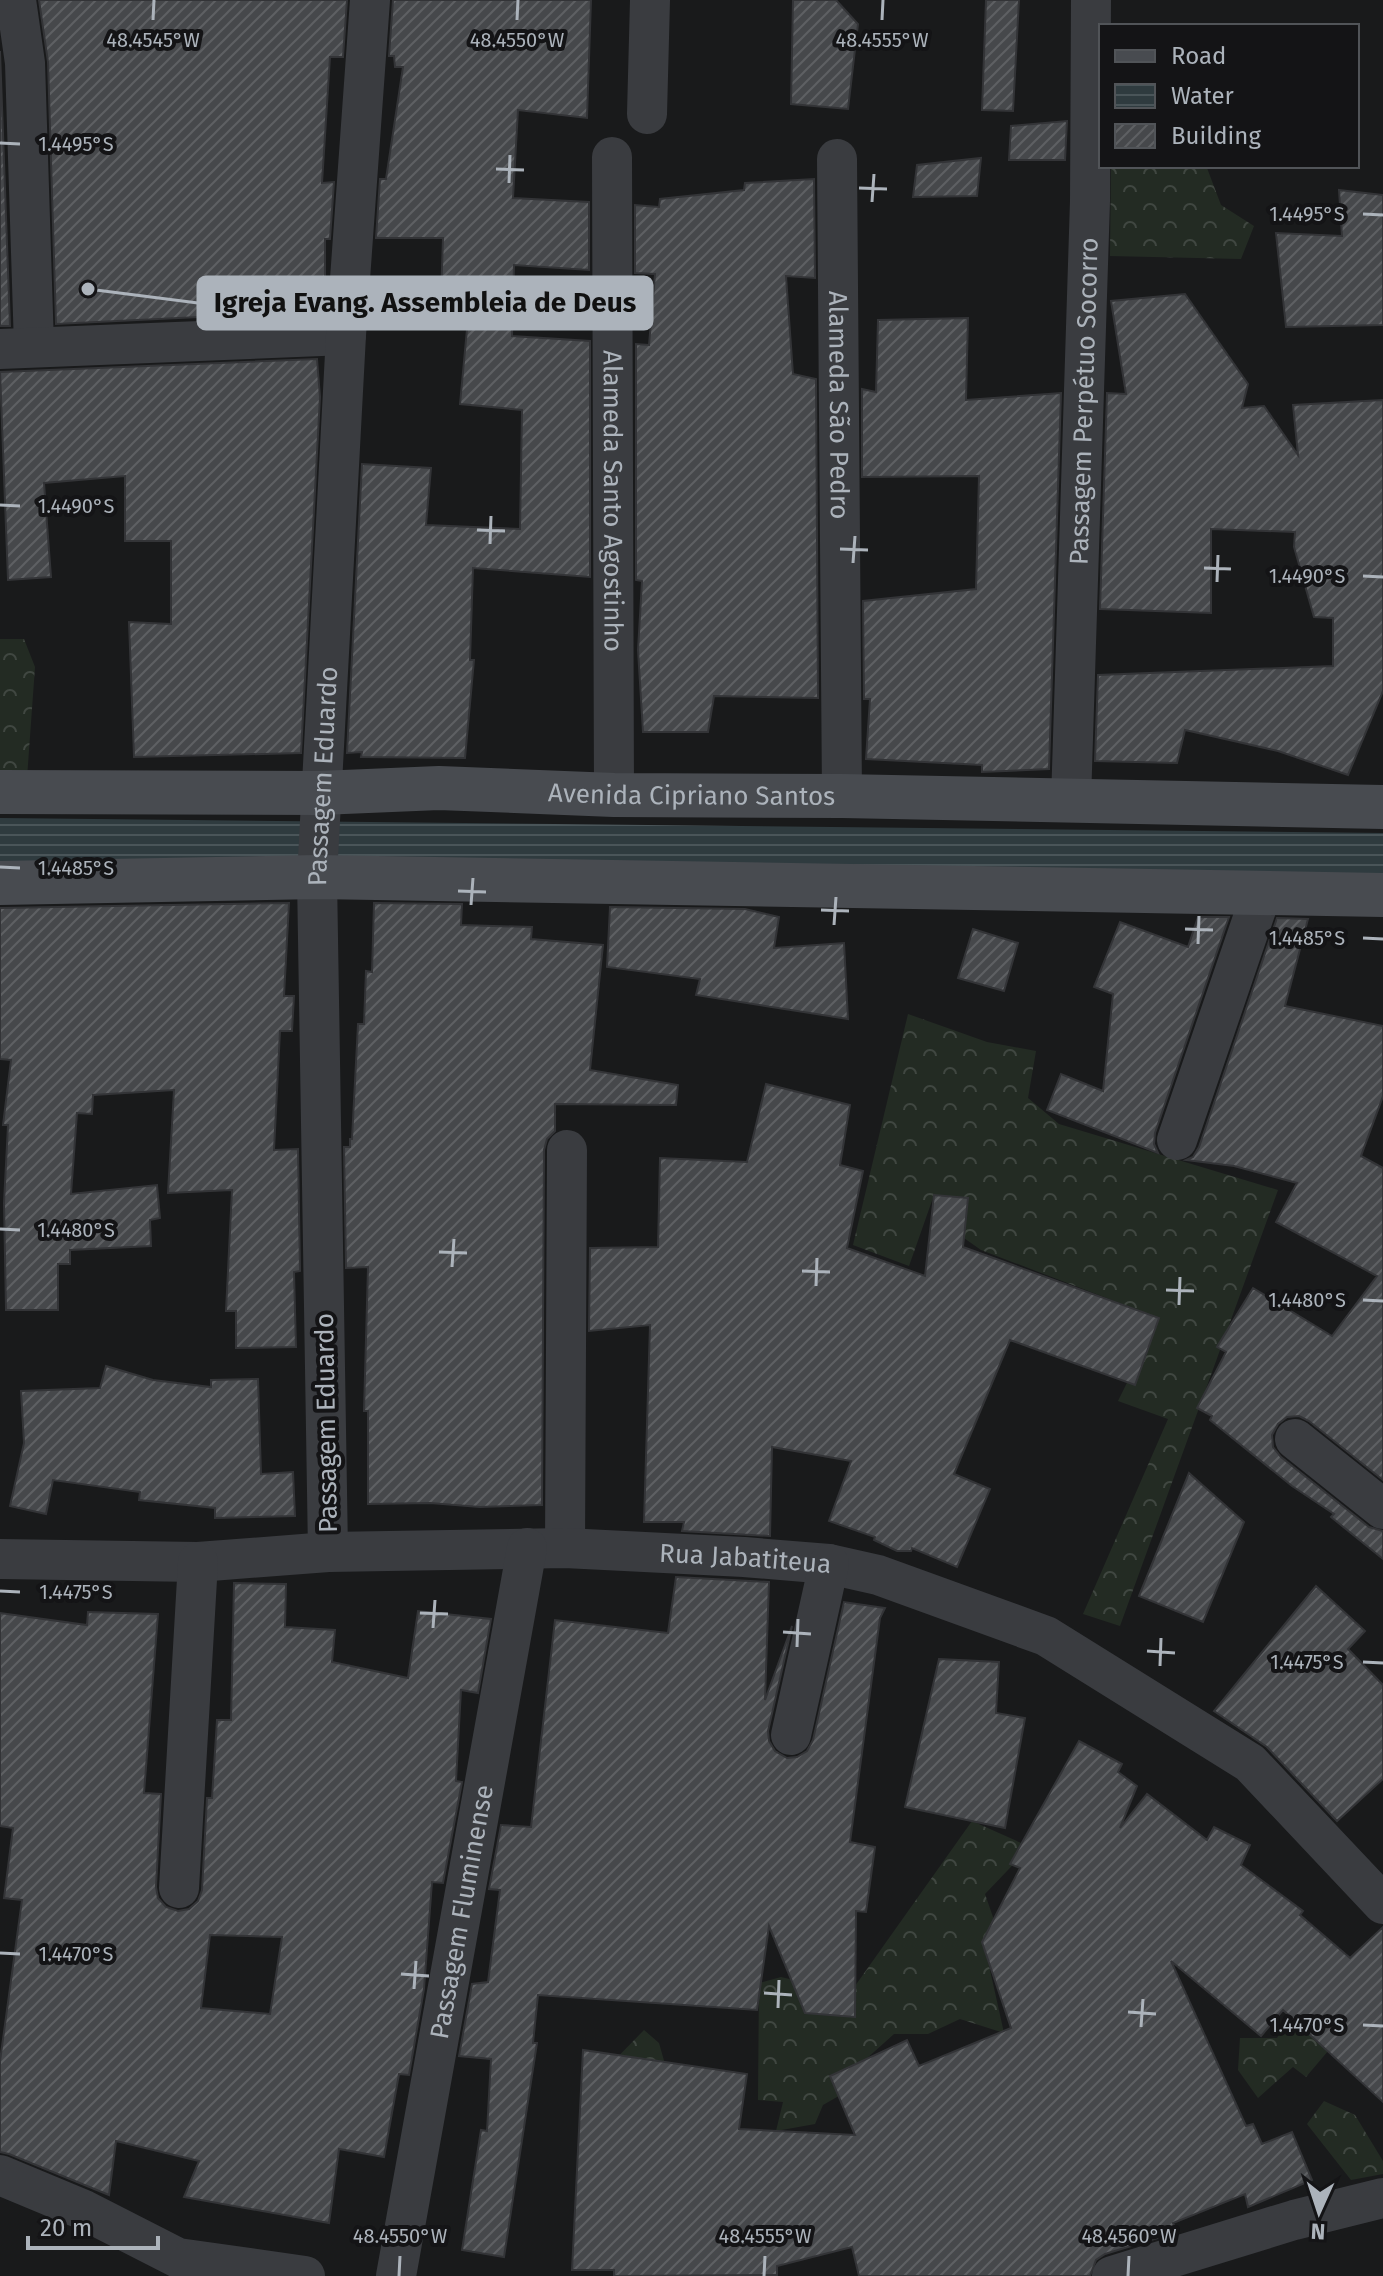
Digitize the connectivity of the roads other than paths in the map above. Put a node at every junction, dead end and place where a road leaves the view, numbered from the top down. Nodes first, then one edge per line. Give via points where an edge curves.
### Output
1 (16, 0) edge
2 (370, 0) edge
3 (650, 0) edge
4 (1091, 0) edge
5 (647, 114) dead end
6 (612, 157) dead end
7 (837, 159) dead end
8 (346, 335) junction
9 (17, 348) edge
10 (0, 792) edge
11 (320, 793) junction
12 (614, 795) junction
13 (842, 796) junction
14 (1071, 801) junction
15 (1383, 807) edge
16 (317, 877) junction
17 (0, 883) edge
18 (1262, 892) junction
19 (1383, 895) edge
20 (1177, 1140) dead end
21 (567, 1150) dead end
22 (1295, 1439) dead end
23 (1383, 1509) edge
24 (546, 1548) junction
25 (328, 1552) junction
26 (0, 1559) edge
27 (198, 1562) junction
28 (829, 1564) junction
29 (791, 1735) dead end
30 (179, 1888) dead end
31 (1383, 1904) edge
32 (0, 2175) edge
33 (1383, 2198) edge
34 (173, 2267) edge
35 (305, 2276) edge
36 (396, 2276) edge
37 (1112, 2276) edge

1 - 9 street via 25,63
2 - 8 street, Passagem Eduardo
3 - 5 street
4 - 14 street, Passagem Perpétuo Socorro via 1090,201
6 - 12 street, Alameda Santo Agostinho
7 - 13 street, Alameda São Pedro
8 - 9 street
8 - 11 street, Passagem Eduardo
10 - 11 street, Avenida Cipriano Santos
11 - 12 street, Avenida Cipriano Santos via 439,788
11 - 16 street, Passagem Eduardo
12 - 13 street, Avenida Cipriano Santos
13 - 14 street, Avenida Cipriano Santos
14 - 15 street, Avenida Cipriano Santos
16 - 17 street
16 - 18 street
16 - 25 street, Passagem Eduardo
18 - 19 street
18 - 20 street
21 - 24 street, Passagem Fluminense
22 - 23 street
24 - 25 street, Rua Jabatiteua
24 - 28 street, Rua Jabatiteua
24 - 36 street, Passagem Fluminense
25 - 27 street, Rua Jabatiteua
26 - 27 street, Rua Jabatiteua
27 - 30 street
28 - 29 street
28 - 31 street, Rua Jabatiteua via 878,1575 1046,1636 1250,1763
32 - 34 street via 84,2210
33 - 37 street
34 - 35 street

